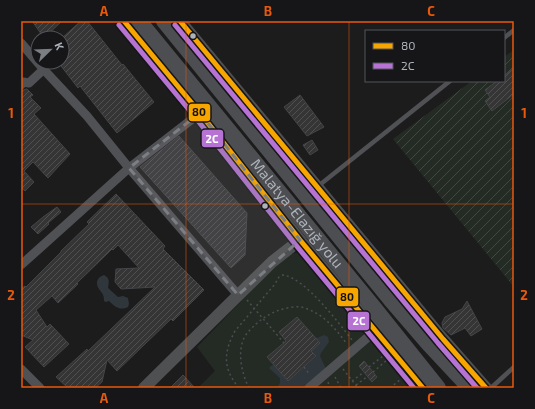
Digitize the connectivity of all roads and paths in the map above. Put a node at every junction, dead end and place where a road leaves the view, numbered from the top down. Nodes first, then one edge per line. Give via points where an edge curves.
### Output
1 (124, 21) edge
2 (139, 21) edge
3 (164, 21) edge
4 (180, 21) edge
5 (514, 30) edge
6 (505, 37) edge
7 (21, 43) edge
8 (30, 53) edge
9 (43, 70) edge
10 (45, 70) edge
11 (449, 82) edge
12 (21, 85) edge
13 (200, 113) junction
14 (128, 168) junction
15 (317, 187) junction
16 (300, 240) junction
17 (21, 265) edge
18 (240, 294) junction
19 (254, 308) junction
20 (263, 318) junction
21 (376, 331) junction
22 (284, 342) dead end
23 (355, 349) junction
24 (393, 352) junction
25 (338, 363) junction
26 (304, 367) dead end
27 (369, 367) dead end
28 (514, 367) edge
29 (21, 369) edge
30 (331, 369) junction
31 (364, 372) dead end
32 (373, 372) dead end
33 (410, 372) junction
34 (368, 376) dead end
35 (352, 381) junction
36 (312, 385) edge
37 (356, 386) junction
38 (40, 388) edge
39 (144, 388) edge
40 (239, 388) edge
41 (249, 388) edge
42 (341, 388) edge
43 (358, 388) edge
44 (390, 388) edge
45 (423, 388) edge
46 (438, 388) edge
47 (470, 388) edge
48 (486, 388) edge
49 (491, 388) edge

1 - 13 street
2 - 46 highway, Malatya-Elazığ yolu
3 - 47 highway, Malatya-Elazığ yolu via 391,300
4 - 15 street
5 - 6 lane
7 - 8 street
9 - 12 street via 29,83 23,82
10 - 14 street via 87,116
11 - 15 lane
13 - 14 street
13 - 16 street
14 - 17 street
14 - 18 street
15 - 48 street
16 - 18 street via 272,262
16 - 21 street
18 - 19 path
18 - 39 street
19 - 20 path
19 - 23 path via 279,277 286,275 319,300
19 - 40 path via 235,331 227,349 228,371
20 - 22 path
20 - 23 path via 283,309 303,308 323,317
20 - 41 path via 249,331 241,349 243,372
21 - 23 street
21 - 24 street
23 - 25 street
24 - 27 path
24 - 32 path
24 - 33 street
25 - 30 street
25 - 35 path
26 - 36 path
28 - 49 lane
29 - 38 street
30 - 36 street
30 - 42 path
31 - 35 path
33 - 44 path
33 - 45 street
34 - 37 path
35 - 37 path
37 - 43 path

